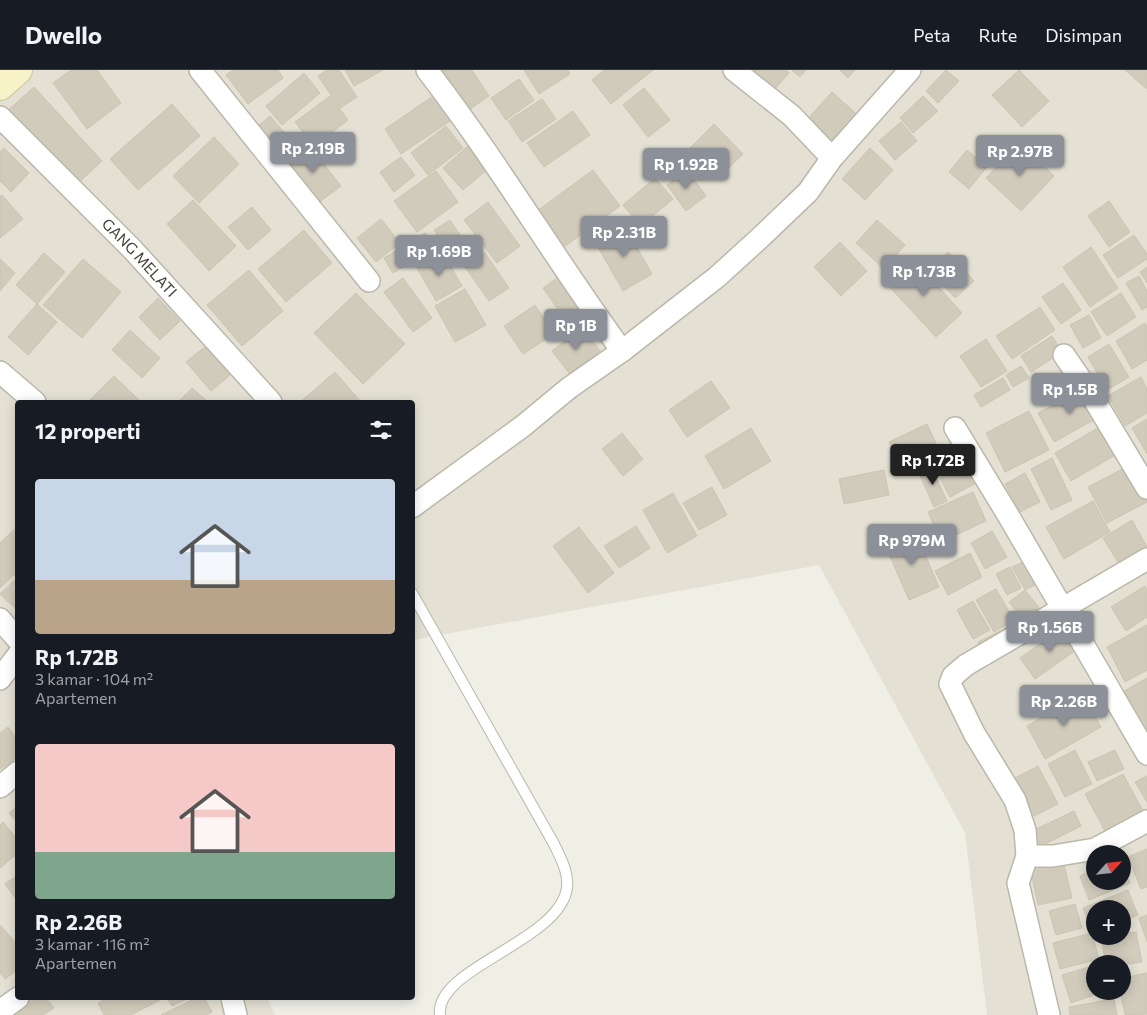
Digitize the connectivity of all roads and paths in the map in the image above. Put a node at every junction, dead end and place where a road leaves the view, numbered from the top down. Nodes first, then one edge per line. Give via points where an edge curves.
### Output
1 (200, 70) edge
2 (427, 70) edge
3 (734, 70) edge
4 (910, 70) edge
5 (0, 117) edge
6 (832, 158) junction
7 (369, 281) dead end
8 (622, 350) junction
9 (1064, 355) dead end
10 (0, 372) edge
11 (33, 400) edge
12 (269, 400) edge
13 (955, 428) dead end
14 (1147, 488) edge
15 (415, 505) edge
16 (1147, 558) edge
17 (415, 598) edge
18 (1062, 609) junction
19 (0, 618) edge
20 (11, 661) edge
21 (1147, 754) edge
22 (15, 774) edge
23 (0, 787) edge
24 (1147, 821) edge
25 (1027, 856) junction
26 (15, 1000) edge
27 (232, 1000) edge
28 (0, 1011) edge
29 (236, 1015) edge
30 (440, 1015) edge
31 (1049, 1015) edge

1 - 7 street
2 - 8 street
3 - 6 street via 792,116
4 - 6 street
5 - 12 street, GANG MELATI via 133,250
6 - 8 street via 808,192 762,236 717,277
8 - 15 street
9 - 14 street
10 - 11 street
13 - 18 street
16 - 18 street
17 - 30 lane via 566,870 567,888 558,908 537,929 462,978 447,992 439,1008
18 - 21 street
18 - 25 street via 966,665 953,676 950,684 974,733 1015,800 1025,830
19 - 20 street
22 - 23 street
24 - 25 street via 1095,849 1053,856
25 - 31 street via 1018,883
26 - 28 street
27 - 29 street

